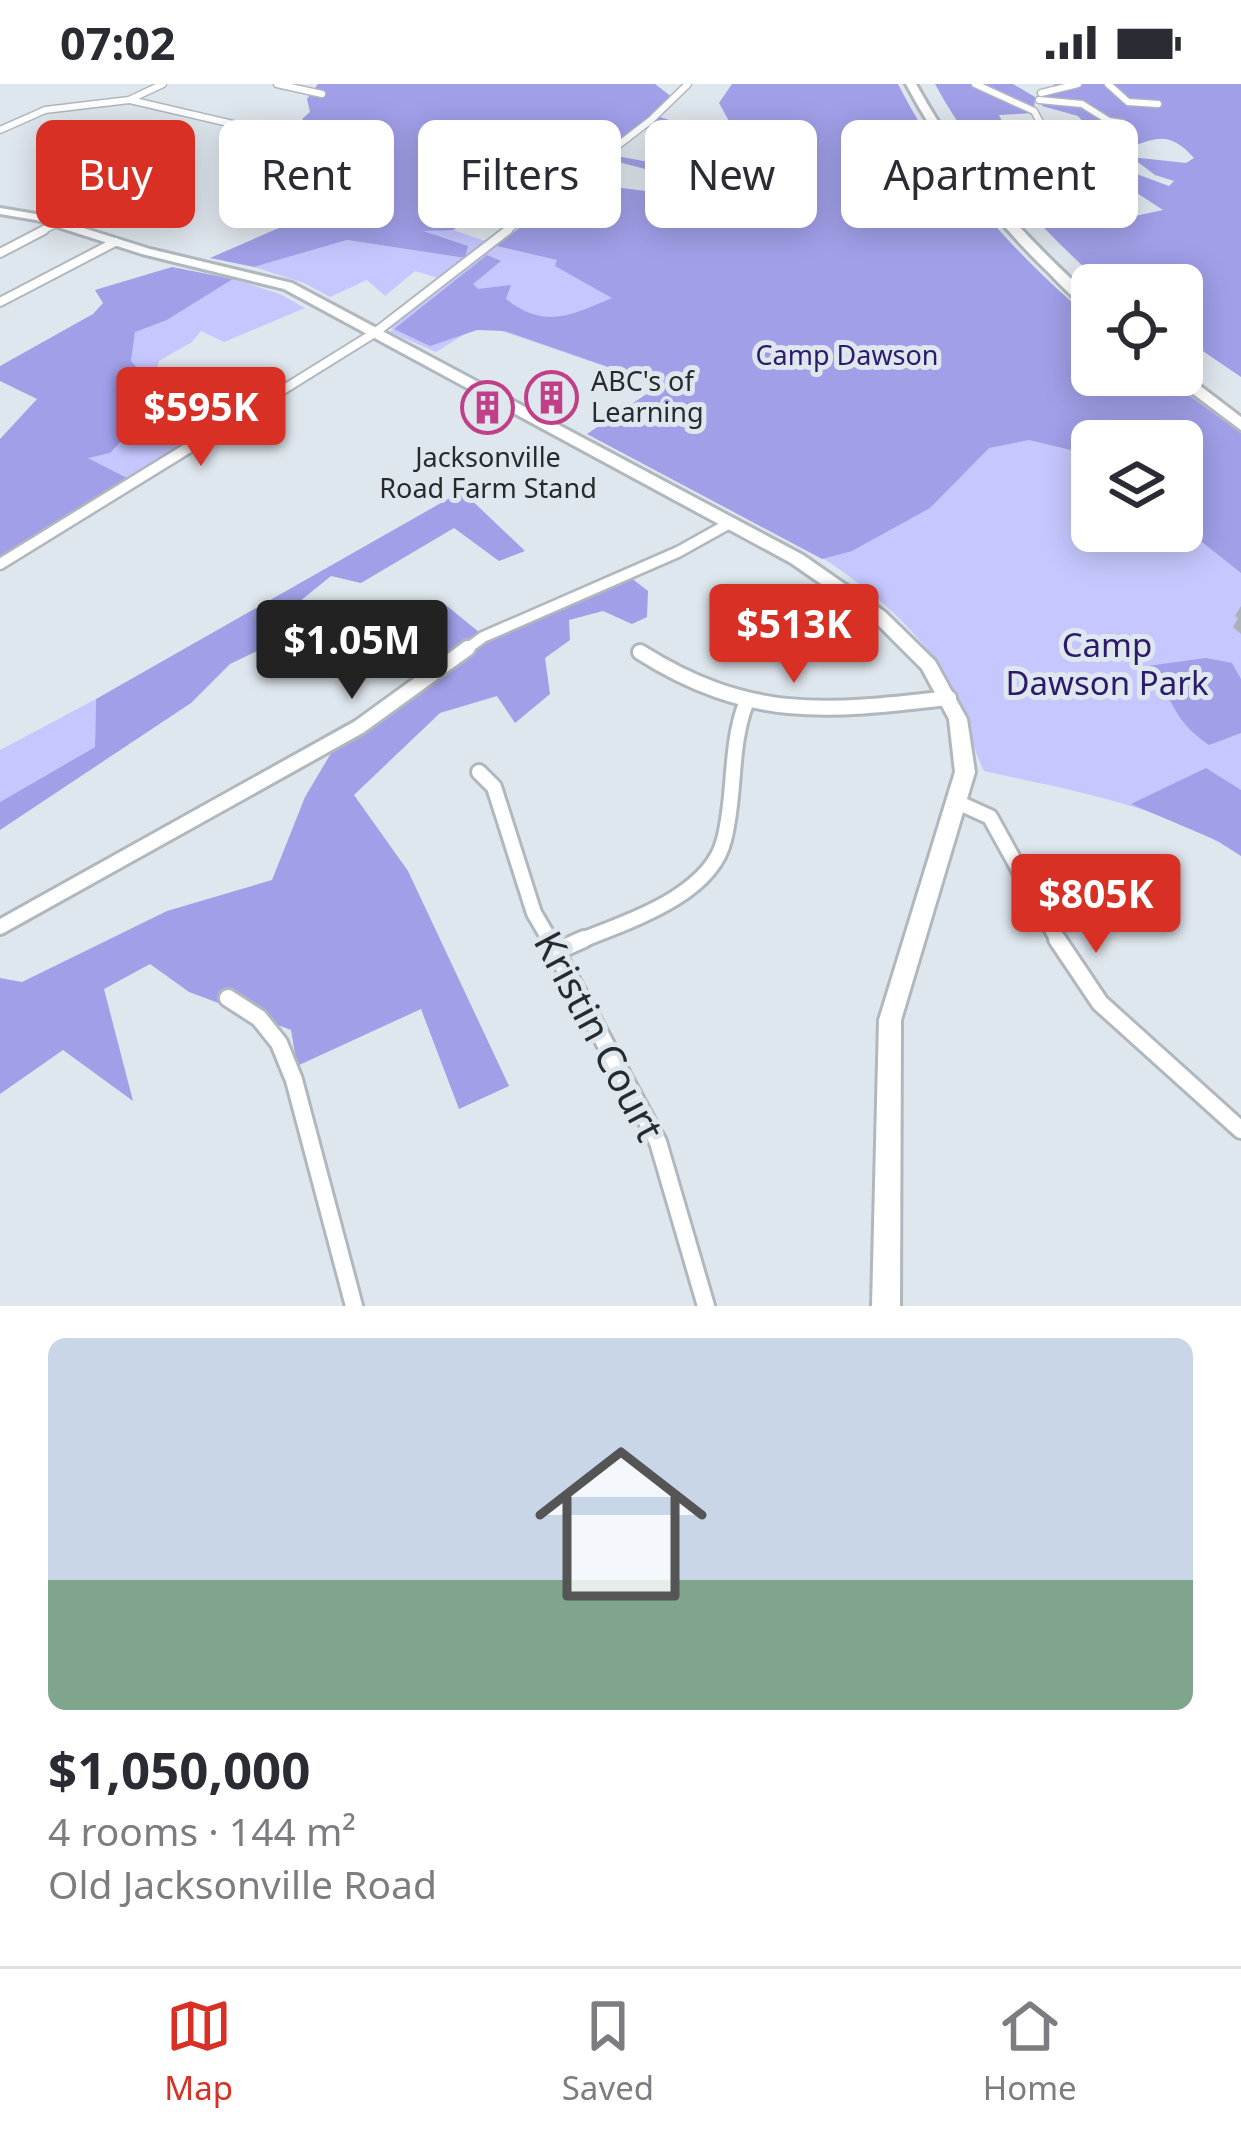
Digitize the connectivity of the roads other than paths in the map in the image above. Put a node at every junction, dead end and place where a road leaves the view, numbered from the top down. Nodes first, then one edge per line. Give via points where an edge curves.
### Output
1 (163, 84) edge
2 (277, 84) edge
3 (688, 84) edge
4 (911, 84) edge
5 (924, 84) edge
6 (975, 84) edge
7 (1078, 84) edge
8 (1108, 84) edge
9 (1040, 93) edge
10 (322, 94) dead end
11 (129, 100) junction
12 (1158, 104) dead end
13 (0, 119) edge
14 (1039, 120) joint
15 (1106, 120) edge
16 (219, 121) edge
17 (15, 123) junction
18 (0, 130) edge
19 (0, 211) edge
20 (36, 218) edge
21 (48, 228) edge
22 (73, 228) edge
23 (115, 242) junction
24 (0, 253) edge
25 (1071, 268) edge
26 (1071, 287) edge
27 (0, 302) edge
28 (376, 332) junction
29 (1203, 379) edge
30 (1203, 396) edge
31 (1241, 407) edge
32 (1241, 425) edge
33 (730, 523) junction
34 (0, 564) edge
35 (640, 652) dead end
36 (949, 698) junction
37 (746, 704) junction
38 (479, 772) dead end
39 (957, 802) junction
40 (0, 927) edge
41 (556, 952) junction
42 (228, 998) dead end
43 (1241, 1130) edge
44 (354, 1306) edge
45 (706, 1306) edge
46 (886, 1306) edge

1 - 11 street
2 - 10 street
3 - 28 street
4 - 26 highway via 970,182
5 - 25 highway via 986,182
6 - 14 street
7 - 9 street
8 - 12 street via 1124,101
9 - 14 street
9 - 15 street
11 - 16 street
11 - 17 street via 52,108
13 - 17 street
17 - 18 street
19 - 20 main road
21 - 24 street
22 - 23 main road
23 - 27 street
23 - 28 main road via 275,280
28 - 33 main road
28 - 34 street
29 - 31 highway
30 - 32 highway
33 - 36 main road via 879,616 929,665
33 - 40 street via 483,637 358,727
35 - 37 street via 697,687
36 - 37 street via 842,710
36 - 39 main road via 965,746
37 - 41 street via 729,751 725,840 712,868
38 - 41 street, Kristin Court via 494,788 524,888
39 - 43 street via 990,817 1100,1003
39 - 46 main road via 890,1020
41 - 45 street, Kristin Court via 658,1142
42 - 44 street via 279,1043

